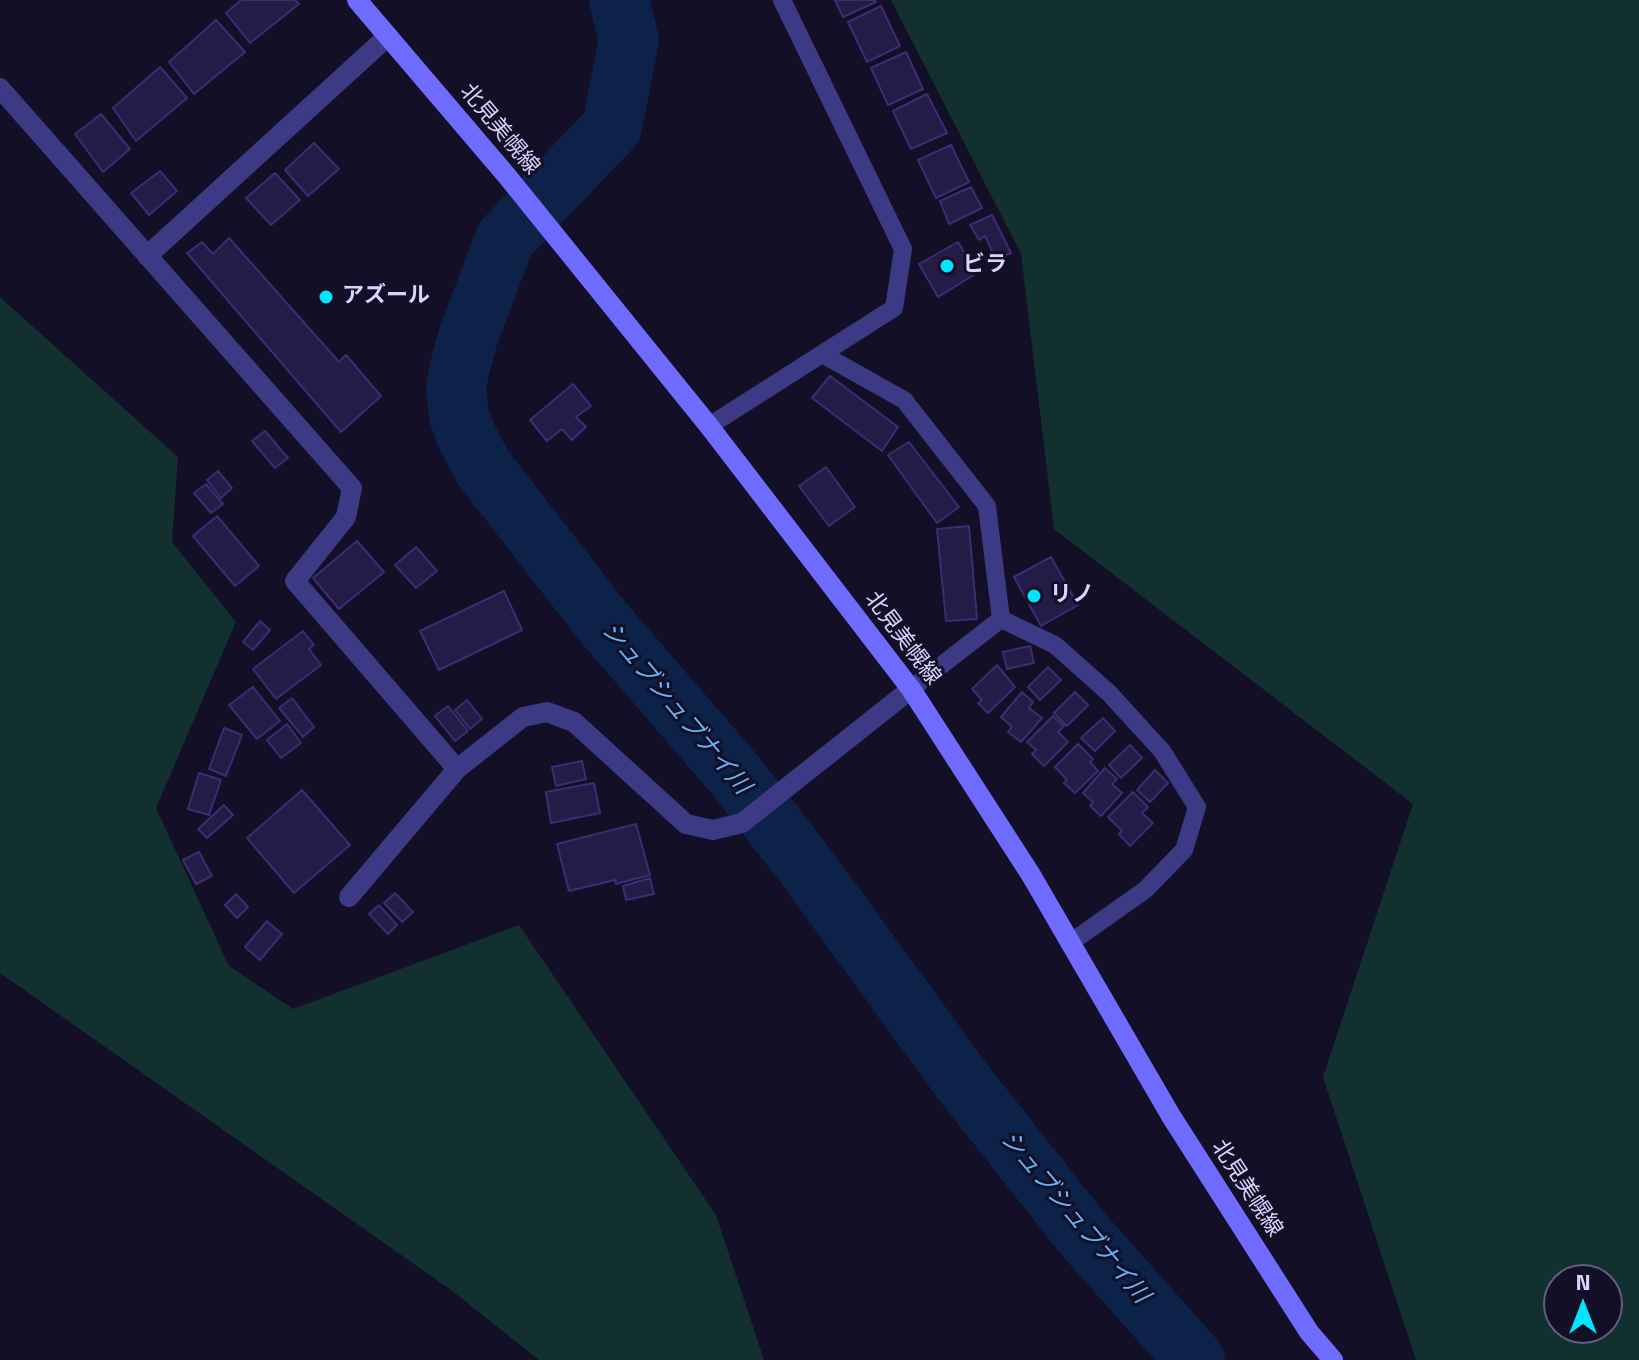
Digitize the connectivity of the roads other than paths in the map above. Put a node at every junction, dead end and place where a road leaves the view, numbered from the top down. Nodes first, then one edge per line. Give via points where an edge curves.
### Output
1 (357, 0) edge
2 (782, 0) edge
3 (388, 36) junction
4 (0, 88) edge
5 (147, 256) junction
6 (822, 354) junction
7 (709, 426) junction
8 (1001, 619) junction
9 (911, 689) junction
10 (457, 769) junction
11 (349, 897) dead end
12 (1070, 943) junction
13 (1333, 1360) edge

1 - 3 main road, 北見美幌線
2 - 6 lane via 903,249 894,308
3 - 5 street
3 - 7 main road, 北見美幌線
4 - 5 street
5 - 10 street via 352,488 346,517 295,581
6 - 7 lane
6 - 8 lane via 904,400 987,506
7 - 9 main road, 北見美幌線
8 - 9 lane
8 - 12 lane via 1055,645 1109,693 1162,751 1197,807 1184,850 1145,890
9 - 10 street via 742,823 713,830 686,824 574,722 547,712 523,717
9 - 12 main road, 北見美幌線
10 - 11 street
12 - 13 main road, 北見美幌線 via 1179,1129 1309,1332

